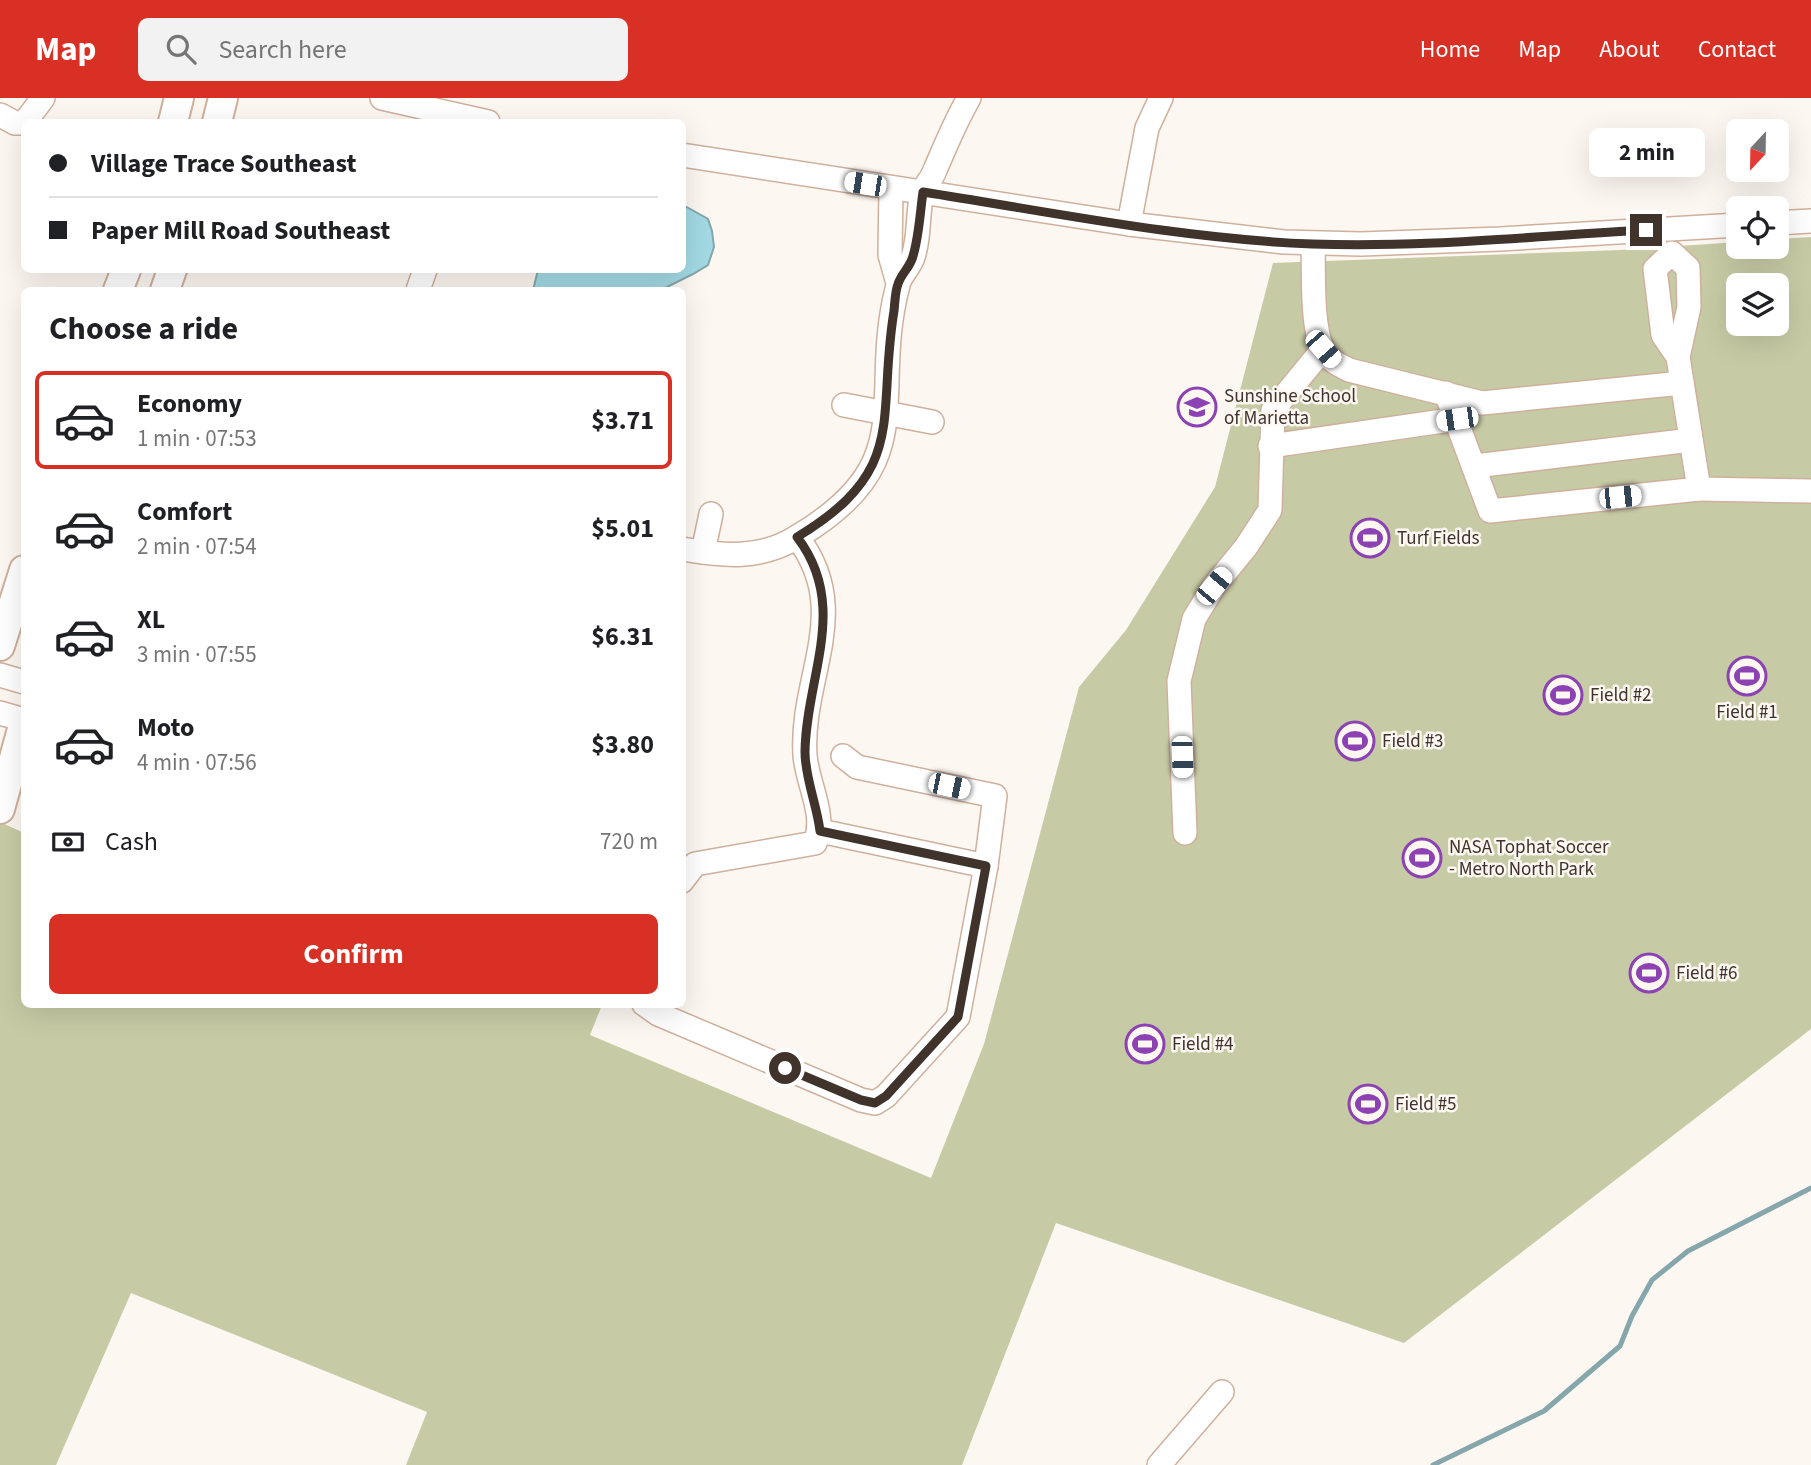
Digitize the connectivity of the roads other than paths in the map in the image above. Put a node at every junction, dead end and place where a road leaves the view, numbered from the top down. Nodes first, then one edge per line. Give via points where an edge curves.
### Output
1 (43, 98) edge
2 (179, 98) edge
3 (223, 98) edge
4 (382, 98) edge
5 (969, 98) edge
6 (1161, 98) edge
7 (417, 102) edge
8 (457, 112) edge
9 (0, 115) edge
10 (28, 119) edge
11 (174, 119) edge
12 (218, 119) edge
13 (479, 119) edge
14 (21, 123) edge
15 (686, 156) edge
16 (891, 188) junction
17 (923, 192) junction
18 (1811, 221) edge
19 (1789, 222) edge
20 (1129, 224) junction
21 (1726, 226) edge
22 (1672, 229) junction
23 (1313, 244) junction
24 (1672, 253) junction
25 (898, 283) junction
26 (1323, 349) junction
27 (1678, 357) junction
28 (1682, 383) junction
29 (1446, 393) junction
30 (844, 405) dead end
31 (887, 415) junction
32 (1457, 419) junction
33 (932, 422) dead end
34 (1691, 440) junction
35 (1270, 446) junction
36 (1475, 466) junction
37 (1699, 489) junction
38 (1811, 491) edge
39 (712, 513) dead end
40 (797, 537) junction
41 (693, 551) edge
42 (21, 580) edge
43 (0, 646) edge
44 (0, 675) edge
45 (21, 681) edge
46 (0, 713) edge
47 (21, 720) edge
48 (21, 732) edge
49 (843, 756) dead end
50 (0, 809) edge
51 (820, 831) junction
52 (1185, 832) dead end
53 (986, 866) junction
54 (686, 876) edge
55 (649, 1008) edge
56 (1222, 1392) dead end
57 (1159, 1465) edge

1 - 10 street
2 - 11 main road
3 - 12 main road
4 - 7 street
5 - 17 street
6 - 20 street via 1147,128
7 - 8 street
8 - 13 street
9 - 14 street
15 - 16 street
16 - 17 street
16 - 25 street via 890,255
17 - 20 street
17 - 25 street via 913,258
18 - 19 street
20 - 23 street
21 - 22 street
22 - 23 street
22 - 24 street
23 - 26 street via 1317,324
24 - 27 street via 1688,268 1689,307
24 - 27 street via 1655,269 1663,335
25 - 31 street via 890,334
26 - 29 street via 1349,370
26 - 35 street via 1273,410
27 - 28 street
28 - 29 street via 1482,403
28 - 34 street
29 - 32 street
30 - 31 street
31 - 33 street
31 - 40 street via 877,456 860,487 838,509
32 - 35 street
32 - 36 street
34 - 36 street
34 - 37 street
35 - 52 street via 1270,510 1194,620 1180,681
36 - 37 street via 1490,511
37 - 38 street
39 - 41 street
40 - 41 street via 768,552 746,555
40 - 51 street via 818,574 824,608 805,755
42 - 43 main road
44 - 45 street
46 - 47 street
48 - 50 main road
49 - 53 street via 857,767 995,796
51 - 53 street
51 - 54 street via 815,843 695,864
53 - 55 street via 958,1017 875,1103
56 - 57 street

